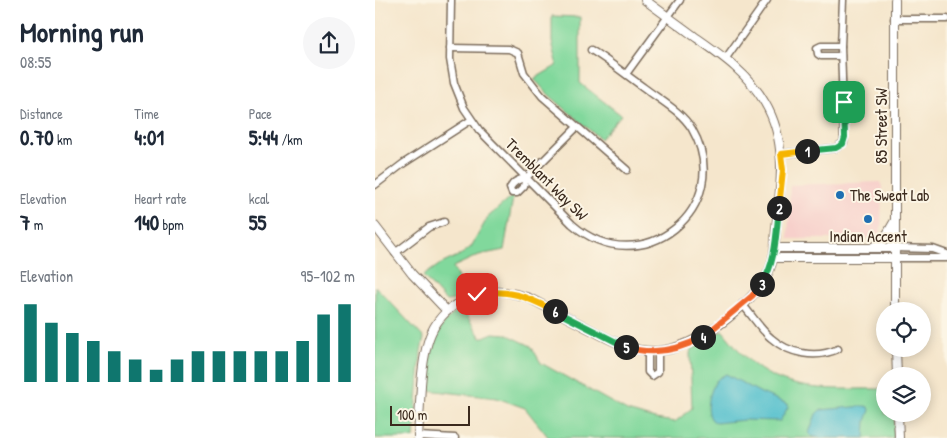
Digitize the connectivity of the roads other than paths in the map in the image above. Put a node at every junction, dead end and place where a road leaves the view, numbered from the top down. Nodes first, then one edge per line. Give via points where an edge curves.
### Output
1 (451, 0) edge
2 (645, 0) edge
3 (681, 0) edge
4 (767, 0) edge
5 (843, 0) edge
6 (895, 0) edge
7 (668, 17) junction
8 (895, 19) junction
9 (947, 19) edge
10 (841, 46) junction
11 (450, 48) junction
12 (591, 50) dead end
13 (841, 56) junction
14 (726, 58) junction
15 (626, 74) junction
16 (471, 120) junction
17 (577, 127) junction
18 (781, 154) junction
19 (627, 170) dead end
20 (526, 178) junction
21 (375, 185) edge
22 (895, 220) junction
23 (444, 222) dead end
24 (375, 226) edge
25 (775, 248) junction
26 (872, 248) junction
27 (895, 248) junction
28 (395, 252) junction
29 (947, 254) edge
30 (773, 258) junction
31 (894, 258) junction
32 (947, 258) edge
33 (895, 302) edge
34 (742, 304) junction
35 (447, 312) junction
36 (838, 349) dead end
37 (648, 351) junction
38 (658, 351) junction
39 (898, 422) edge
40 (418, 437) edge
41 (455, 438) edge
42 (899, 438) edge

1 - 11 street, Tremblant Way SW
2 - 7 street
3 - 7 street
4 - 14 street
5 - 10 street
6 - 8 street, 85 Street SW
7 - 14 street
7 - 15 street
8 - 9 street
8 - 22 street, 85 Street SW
10 - 13 street
10 - 13 street via 817,48 821,56
11 - 16 street, Tremblant Way SW via 454,83
11 - 17 street via 509,49 516,52 524,73 536,90
12 - 15 street, Tremblant Way SW
13 - 18 street via 844,142 836,148
14 - 18 street via 746,77 766,104
15 - 20 street, Tremblant Way SW via 682,117 700,146 701,189 693,209 679,226 647,244 626,247 606,244 579,231
16 - 20 street, Tremblant Way SW
16 - 21 street
17 - 19 street
17 - 20 street
18 - 25 street via 783,170
22 - 26 street via 883,241
22 - 27 street, 85 Street SW
23 - 28 street via 429,228
24 - 28 street
25 - 26 street
25 - 30 street
26 - 27 street
27 - 29 street via 933,249
27 - 31 street, 85 Street SW
28 - 35 street
30 - 31 street
30 - 34 street via 759,289
31 - 32 street
31 - 33 street, 85 Street SW
34 - 36 street via 771,338 791,350 814,355
34 - 38 street via 703,337 674,349
35 - 37 street via 477,294 515,293 617,343
35 - 40 street via 433,329 424,352
37 - 38 street
37 - 38 street via 648,372 652,376 658,372
39 - 42 street
40 - 41 street

